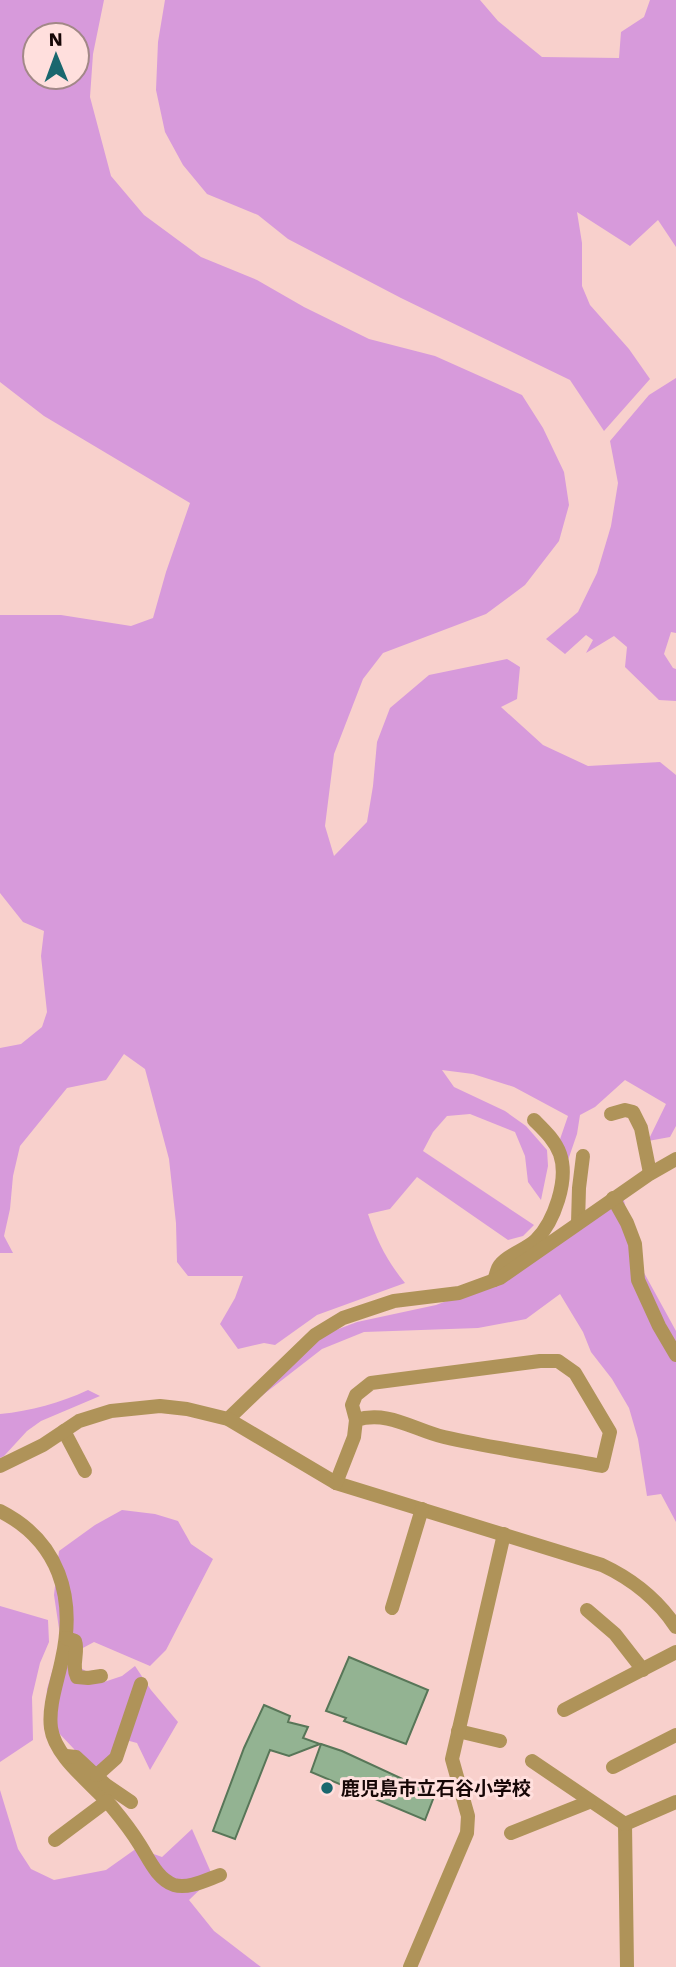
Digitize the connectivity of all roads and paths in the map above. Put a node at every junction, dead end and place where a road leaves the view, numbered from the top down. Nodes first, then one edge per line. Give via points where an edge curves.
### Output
1 (611, 1114) dead end
2 (534, 1120) dead end
3 (583, 1156) dead end
4 (676, 1159) edge
5 (650, 1173) junction
6 (613, 1199) junction
7 (578, 1223) junction
8 (494, 1280) junction
9 (676, 1355) edge
10 (228, 1419) junction
11 (356, 1420) junction
12 (64, 1431) junction
13 (0, 1452) edge
14 (22, 1455) junction
15 (0, 1466) edge
16 (85, 1471) dead end
17 (336, 1483) junction
18 (422, 1509) junction
19 (0, 1511) edge
20 (504, 1534) junction
21 (392, 1608) dead end
22 (587, 1610) dead end
23 (676, 1626) edge
24 (66, 1638) junction
25 (676, 1652) edge
26 (643, 1670) junction
27 (101, 1676) dead end
28 (141, 1684) dead end
29 (564, 1710) dead end
30 (458, 1731) junction
31 (676, 1735) edge
32 (500, 1741) dead end
33 (66, 1756) junction
34 (532, 1761) dead end
35 (613, 1767) dead end
36 (97, 1775) junction
37 (107, 1801) junction
38 (131, 1802) dead end
39 (589, 1802) junction
40 (676, 1802) edge
41 (625, 1824) junction
42 (511, 1833) dead end
43 (55, 1840) dead end
44 (220, 1875) dead end
45 (410, 1967) edge
46 (627, 1967) edge

1 - 5 street via 633,1112
2 - 8 street via 551,1138 563,1164 560,1195 550,1221 535,1241 499,1265
3 - 7 street
4 - 5 street
5 - 6 street
6 - 7 street
6 - 9 street via 635,1244 638,1280
7 - 8 street
8 - 10 street via 458,1293 394,1301 343,1318 316,1335
10 - 12 street via 160,1406 128,1408 79,1421
10 - 17 street
11 - 11 street via 352,1405 356,1395 371,1383 558,1361 575,1373 610,1432 602,1466 442,1436 387,1417
11 - 17 street
12 - 14 street
12 - 16 street
13 - 14 street
14 - 15 street
17 - 18 street
18 - 20 street
18 - 21 street
19 - 24 street via 22,1522 54,1562 66,1600
20 - 23 street via 622,1575
20 - 30 street
22 - 26 street via 615,1634
24 - 27 street via 77,1648 77,1676
24 - 33 street via 51,1712 51,1730
25 - 26 street
26 - 29 street
28 - 36 street via 116,1758
30 - 32 street
30 - 45 street via 452,1759 468,1816 467,1833
31 - 35 street
33 - 36 street via 76,1757
33 - 37 street
34 - 39 street
36 - 38 street
37 - 43 street
37 - 44 street via 160,1876 187,1887
39 - 41 street
39 - 42 street
40 - 41 street
41 - 46 street

